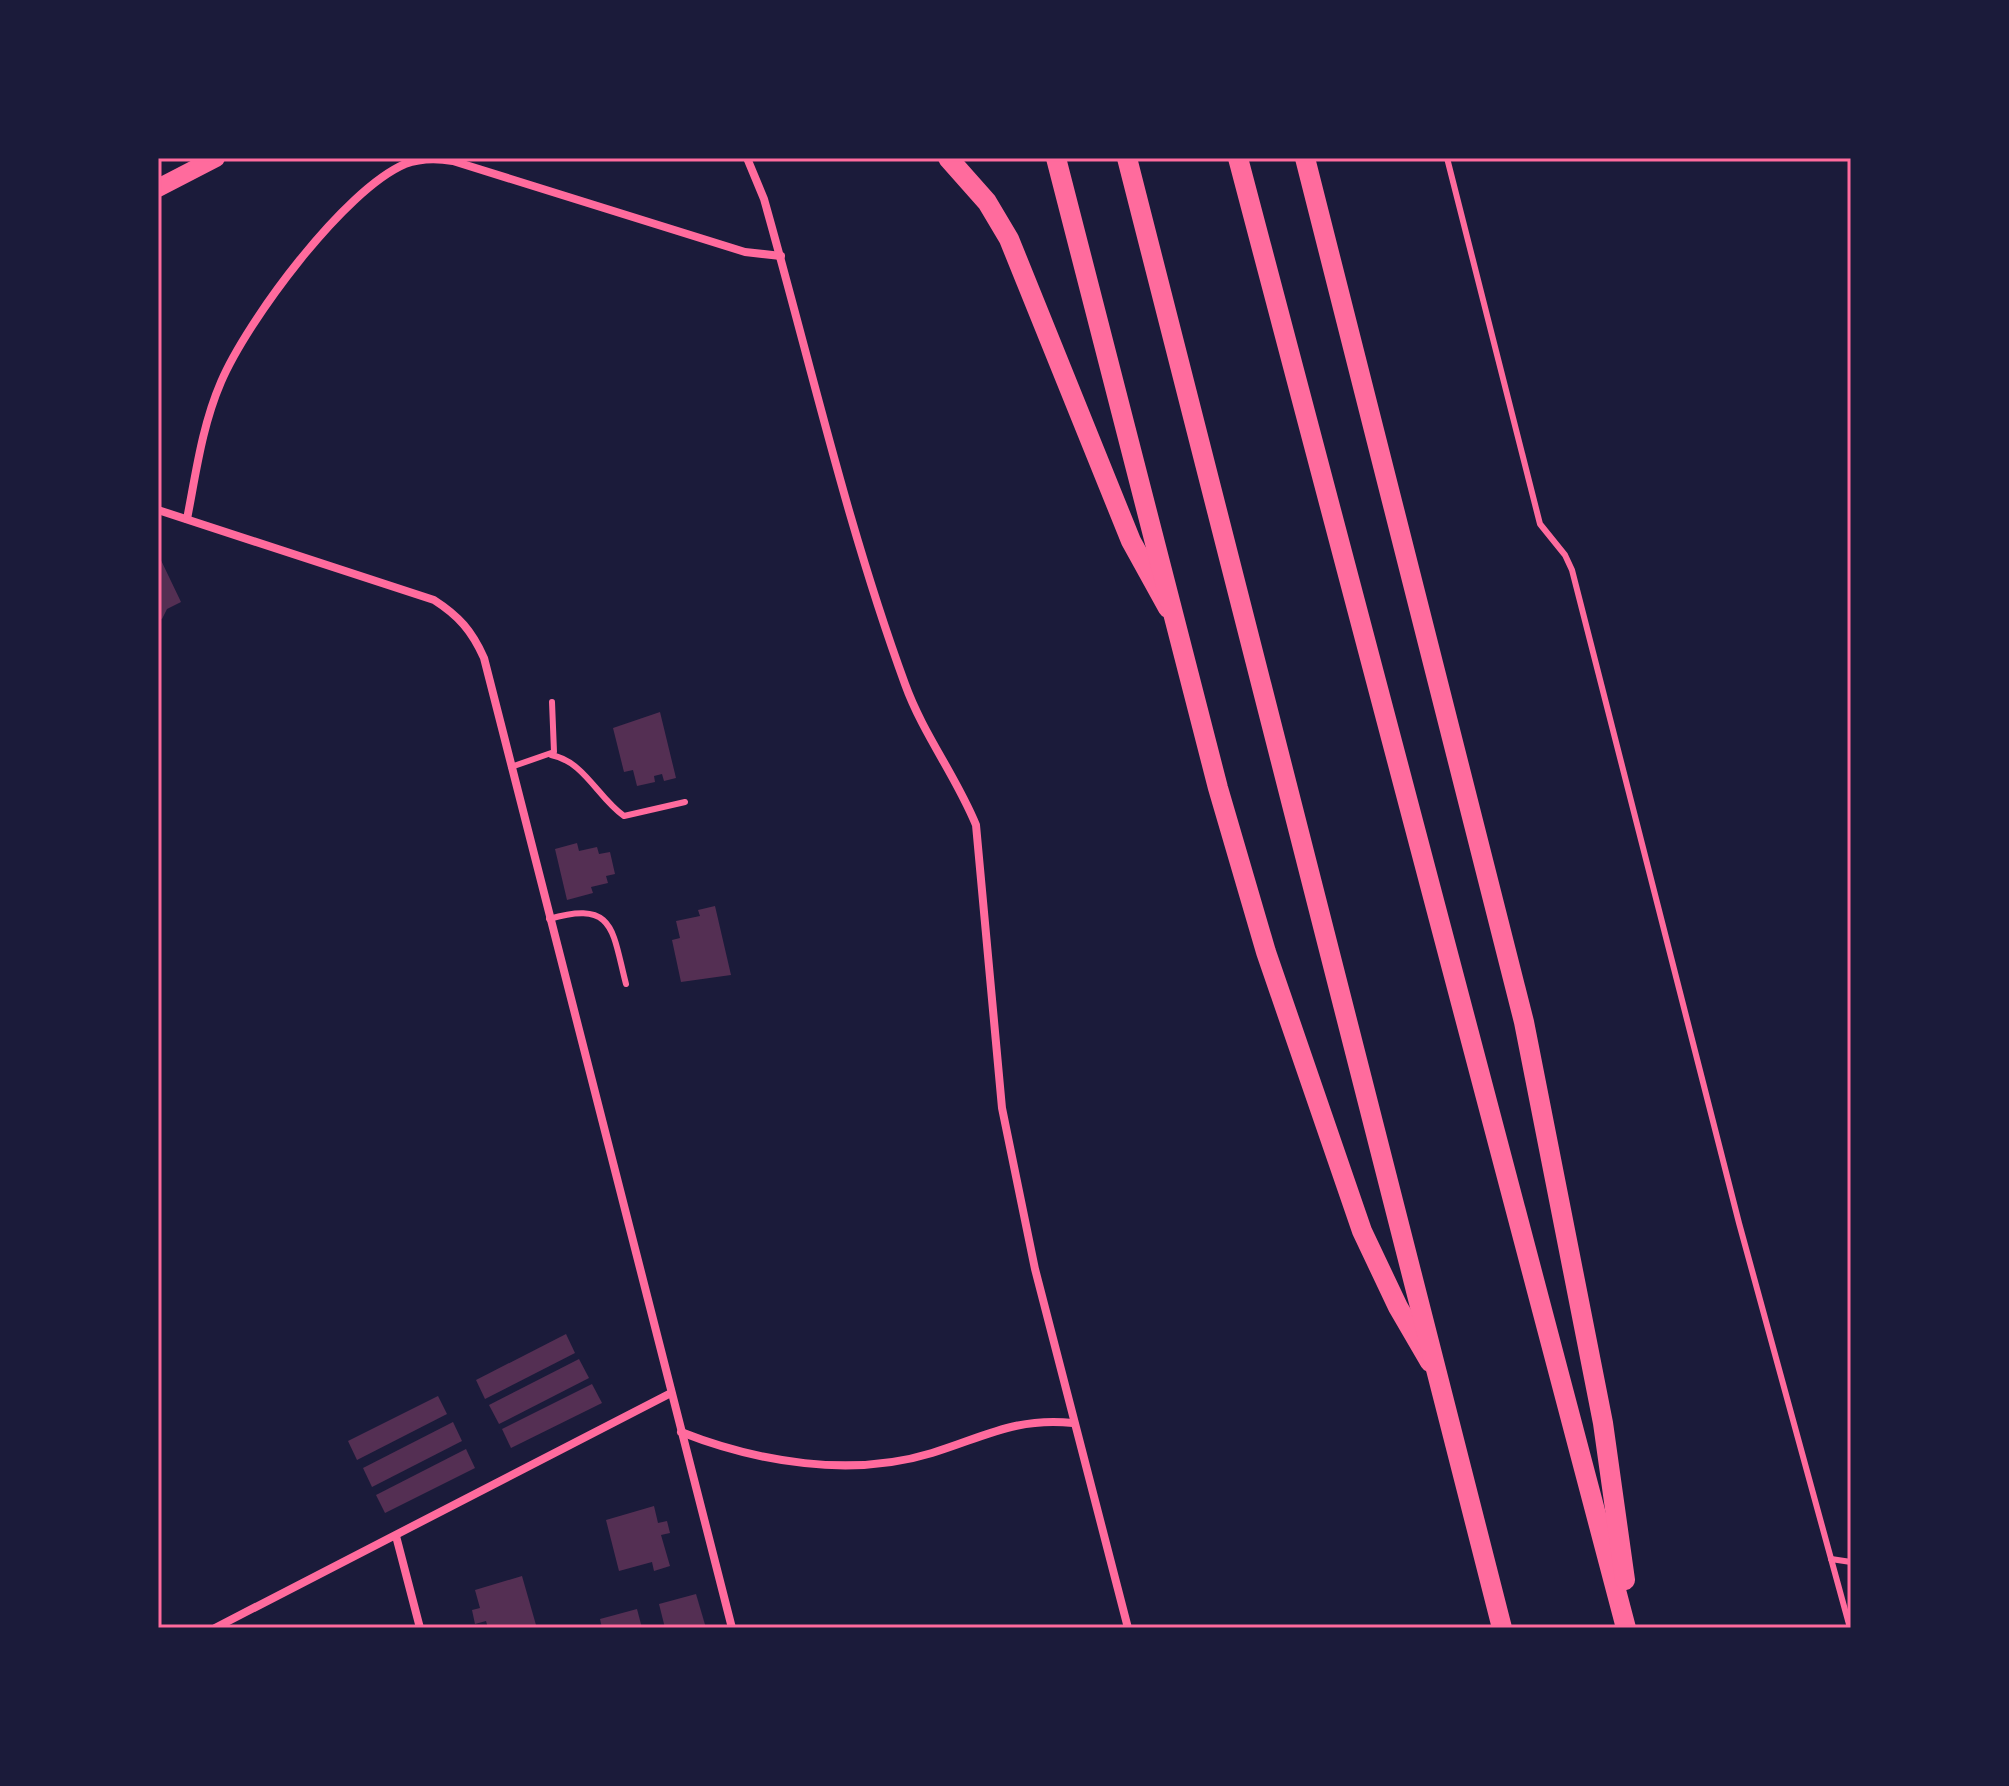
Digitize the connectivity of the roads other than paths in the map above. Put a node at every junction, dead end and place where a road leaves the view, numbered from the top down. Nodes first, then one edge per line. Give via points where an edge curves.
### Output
1 (216, 158) edge
2 (747, 158) edge
3 (948, 158) edge
4 (1056, 158) edge
5 (1127, 158) edge
6 (1238, 158) edge
7 (1305, 158) edge
8 (1447, 158) edge
9 (158, 188) edge
10 (781, 256) junction
11 (158, 510) edge
12 (187, 519) junction
13 (1178, 623) junction
14 (552, 702) dead end
15 (551, 755) junction
16 (511, 767) junction
17 (685, 802) dead end
18 (549, 919) junction
19 (626, 984) dead end
20 (1441, 1379) junction
21 (671, 1393) junction
22 (1073, 1423) junction
23 (681, 1432) junction
24 (396, 1536) junction
25 (1831, 1559) junction
26 (1851, 1562) edge
27 (215, 1628) edge
28 (420, 1628) edge
29 (732, 1628) edge
30 (1128, 1628) edge
31 (1502, 1628) edge
32 (1629, 1628) edge
33 (1850, 1628) edge

1 - 9 main road
2 - 10 street
3 - 13 highway via 987,202 1009,239 1131,541
4 - 13 highway
5 - 20 highway
6 - 32 highway
7 - 32 highway via 1524,1022 1603,1423
8 - 25 lane via 1540,524 1572,570 1731,1193
10 - 12 street via 745,252 453,161 429,158 406,164 374,184 318,239 241,344 211,407
10 - 22 street via 839,478 905,684 976,825 1002,1108
11 - 12 street
12 - 16 street via 434,600 456,614 484,658
13 - 20 highway via 1241,870 1347,1193 1398,1307
14 - 15 lane via 556,747
15 - 16 lane
15 - 17 lane via 574,765 624,816
16 - 18 street
18 - 19 lane via 582,911 602,916 611,927
18 - 21 street
20 - 31 highway
21 - 23 street
21 - 24 street
22 - 23 street via 1015,1423 929,1454 838,1465 755,1456
22 - 30 street
23 - 29 street
24 - 27 street
24 - 28 street
25 - 26 lane
25 - 33 lane

